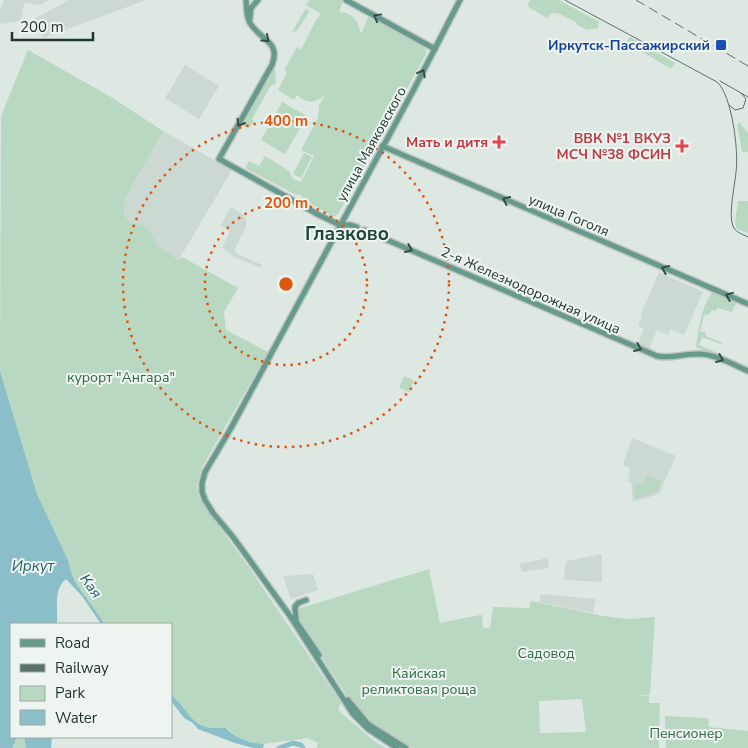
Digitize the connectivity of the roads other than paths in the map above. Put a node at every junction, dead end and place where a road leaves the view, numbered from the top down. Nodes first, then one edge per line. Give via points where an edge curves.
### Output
1 (246, 0) edge
2 (258, 0) edge
3 (346, 0) edge
4 (460, 0) edge
5 (252, 26) junction
6 (435, 49) junction
7 (382, 146) junction
8 (340, 225) junction
9 (357, 227) dead end
10 (364, 230) dead end
11 (748, 304) edge
12 (748, 371) edge
13 (306, 600) dead end
14 (290, 616) junction
15 (297, 623) junction
16 (398, 748) edge
17 (406, 748) edge

1 - 5 main road
2 - 5 main road via 250,12
6 -> 3 main road
4 - 6 main road, улица Маяковского
5 -> 8 main road via 272,46 275,55 219,159
7 -> 6 main road, улица Маяковского
7 - 8 main road, улица Маяковского
11 -> 7 main road, улица Гоголя
8 - 9 main road
8 - 14 main road, улица Маяковского via 214,457 206,478 205,491 209,501
10 -> 12 main road, 2-я Железнодорожная улица via 657,356 712,356
13 - 15 main road via 294,607
14 - 15 main road, улица Маяковского
14 - 16 main road, улица Маяковского via 353,714 368,729
15 - 17 main road, улица Маяковского via 355,710 374,728

